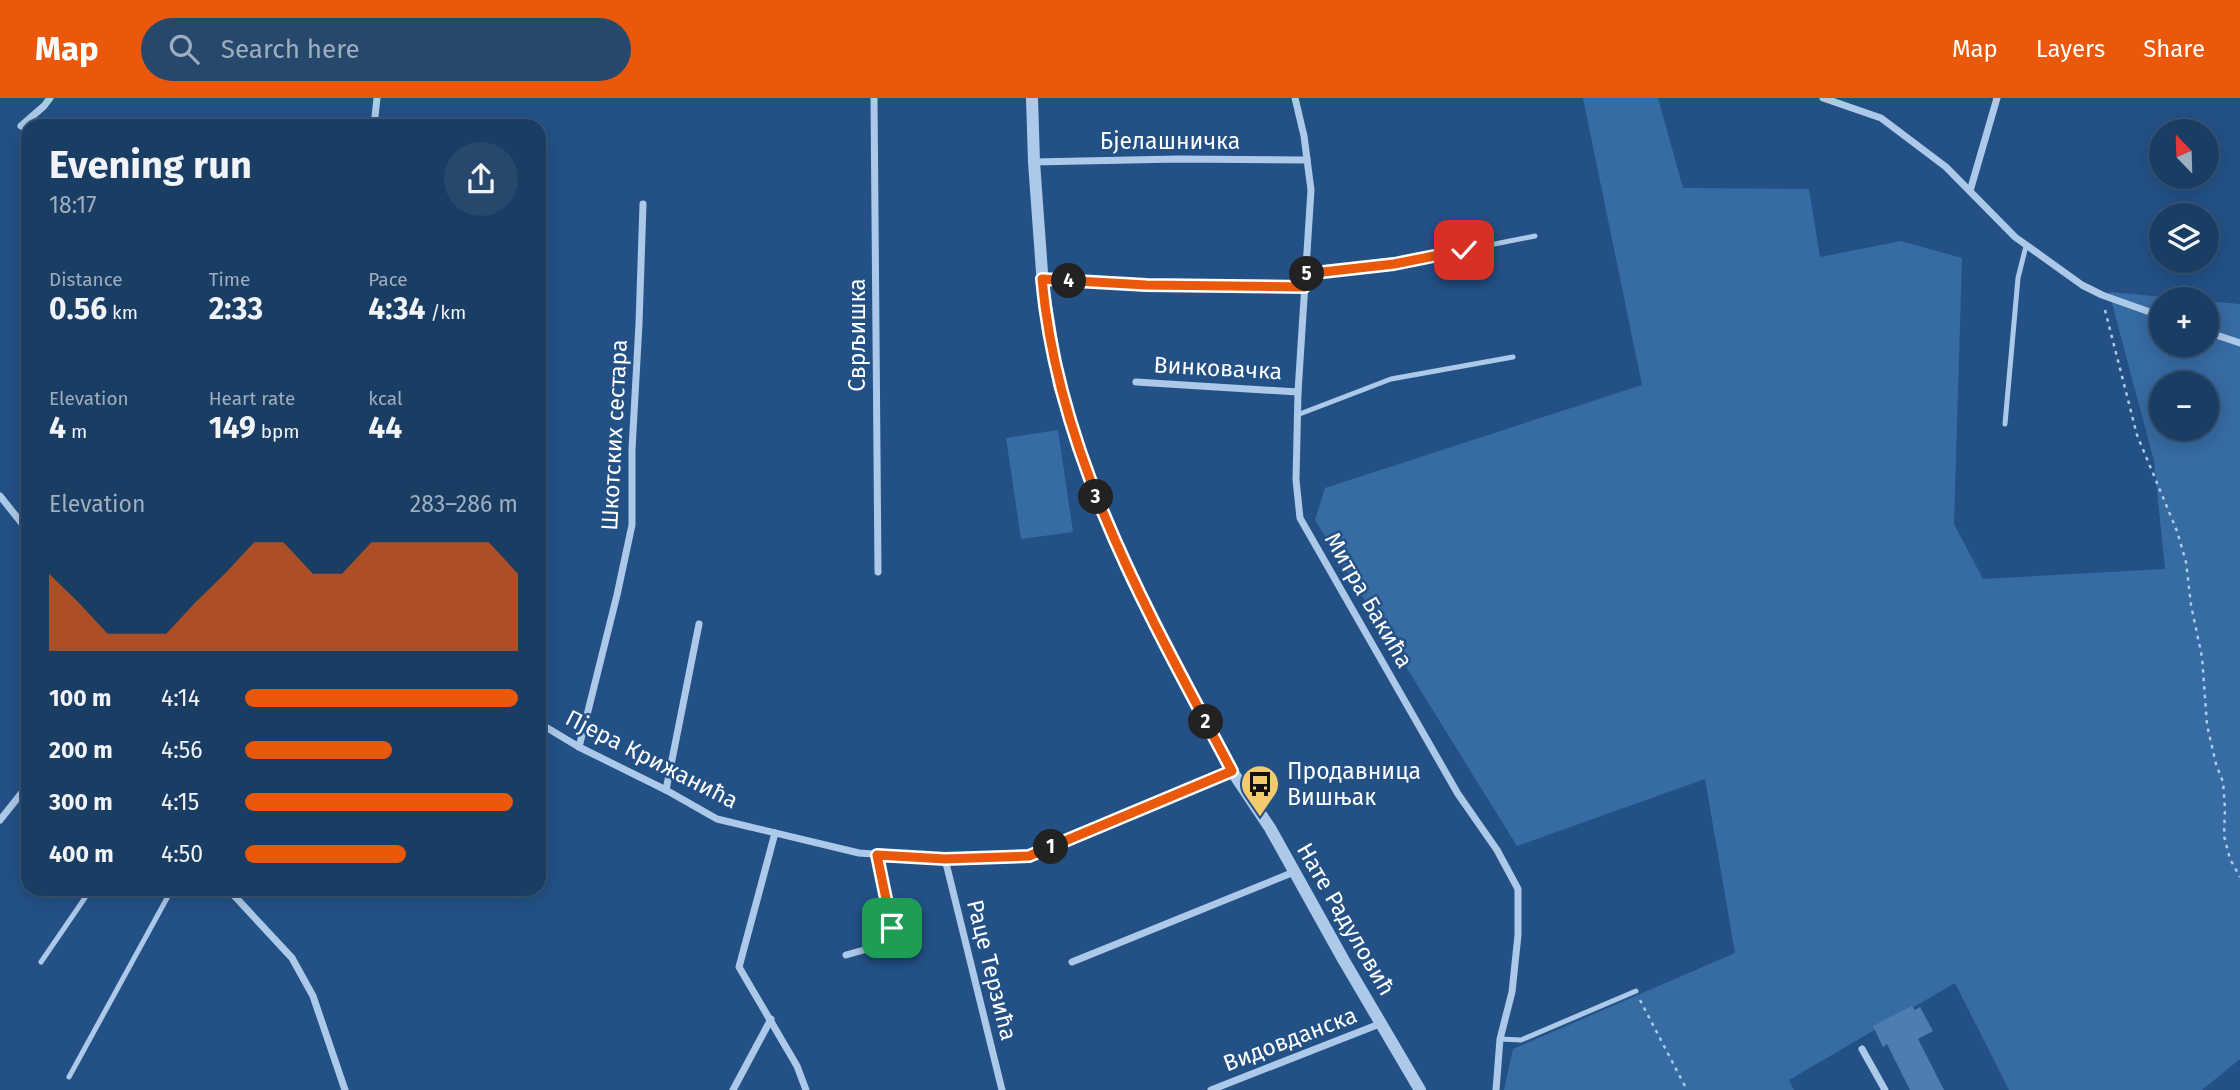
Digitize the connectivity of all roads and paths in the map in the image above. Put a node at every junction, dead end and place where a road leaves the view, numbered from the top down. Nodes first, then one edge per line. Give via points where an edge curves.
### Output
1 (50, 98) edge
2 (377, 98) edge
3 (874, 98) edge
4 (1032, 98) edge
5 (1295, 98) edge
6 (1823, 98) edge
7 (1997, 98) edge
8 (30, 119) edge
9 (375, 119) edge
10 (1307, 160) junction
11 (1034, 162) junction
12 (1970, 191) junction
13 (643, 204) dead end
14 (1535, 236) dead end
15 (2026, 246) junction
16 (1305, 274) junction
17 (1042, 279) junction
18 (1304, 287) junction
19 (2102, 295) junction
20 (2149, 312) edge
21 (2219, 336) edge
22 (2240, 344) edge
23 (1513, 357) dead end
24 (1136, 382) dead end
25 (1298, 392) junction
26 (1297, 415) junction
27 (2005, 424) dead end
28 (0, 496) edge
29 (21, 522) edge
30 (878, 572) dead end
31 (699, 624) dead end
32 (546, 727) edge
33 (579, 747) junction
34 (1232, 771) junction
35 (666, 790) junction
36 (21, 794) edge
37 (0, 821) edge
38 (775, 833) junction
39 (877, 855) junction
40 (945, 859) junction
41 (1294, 872) junction
42 (2240, 877) edge
43 (86, 896) edge
44 (168, 896) edge
45 (234, 896) edge
46 (846, 955) dead end
47 (41, 962) dead end
48 (1072, 962) dead end
49 (1636, 991) joint
50 (771, 1019) junction
51 (1382, 1023) junction
52 (1500, 1039) junction
53 (1863, 1049) dead end
54 (69, 1077) dead end
55 (345, 1090) edge
56 (733, 1090) edge
57 (806, 1090) edge
58 (1002, 1090) edge
59 (1212, 1090) edge
60 (1420, 1090) edge
61 (1496, 1090) edge
62 (1687, 1090) edge
63 (1885, 1090) edge

1 - 8 street
2 - 9 street
3 - 30 street, Сврљишка
4 - 11 street, Нате Радуловић
5 - 10 street, Митра Бакића
6 - 12 street via 1881,118
7 - 12 street
10 - 11 street, Бјелашничка
10 - 16 street, Митра Бакића via 1311,190
11 - 17 street, Нате Радуловић
12 - 15 street
13 - 33 street, Шкотских сестара via 632,524
14 - 16 lane via 1394,264
15 - 19 street
15 - 27 lane via 2018,278
16 - 18 street, Митра Бакића
17 - 18 street
17 - 34 street, Нате Радуловић via 1059,385 1091,484 1132,580
18 - 25 street, Митра Бакића
19 - 20 street
19 - 42 path via 2137,435 2186,562 2202,657 2207,725 2223,782 2224,836
21 - 22 street
23 - 26 lane via 1391,379
24 - 25 street, Винковачка
25 - 26 street, Митра Бакића
26 - 52 street, Митра Бакића via 1300,518 1458,794 1518,889 1513,980
28 - 29 street
31 - 35 street
32 - 33 street, Пјера Крижанића
33 - 35 street, Пјера Крижанића
34 - 40 street, Пјера Крижанића via 1029,856
34 - 41 street, Нате Радуловић
35 - 38 street, Пјера Крижанића via 717,819
36 - 37 street
38 - 39 street, Пјера Крижанића
38 - 50 street via 739,967
39 - 40 street, Пјера Крижанића
39 - 46 street via 892,928 885,944
40 - 58 street, Раце Терзића
41 - 48 street
41 - 51 street, Нате Радуловић
43 - 47 lane
44 - 54 lane
45 - 55 street via 292,958 313,996
49 - 52 lane via 1521,1040
49 - 62 path
50 - 56 street
50 - 57 street
51 - 59 street, Видовданска
51 - 60 street, Нате Радуловић
52 - 61 street, Митра Бакића
53 - 63 street

